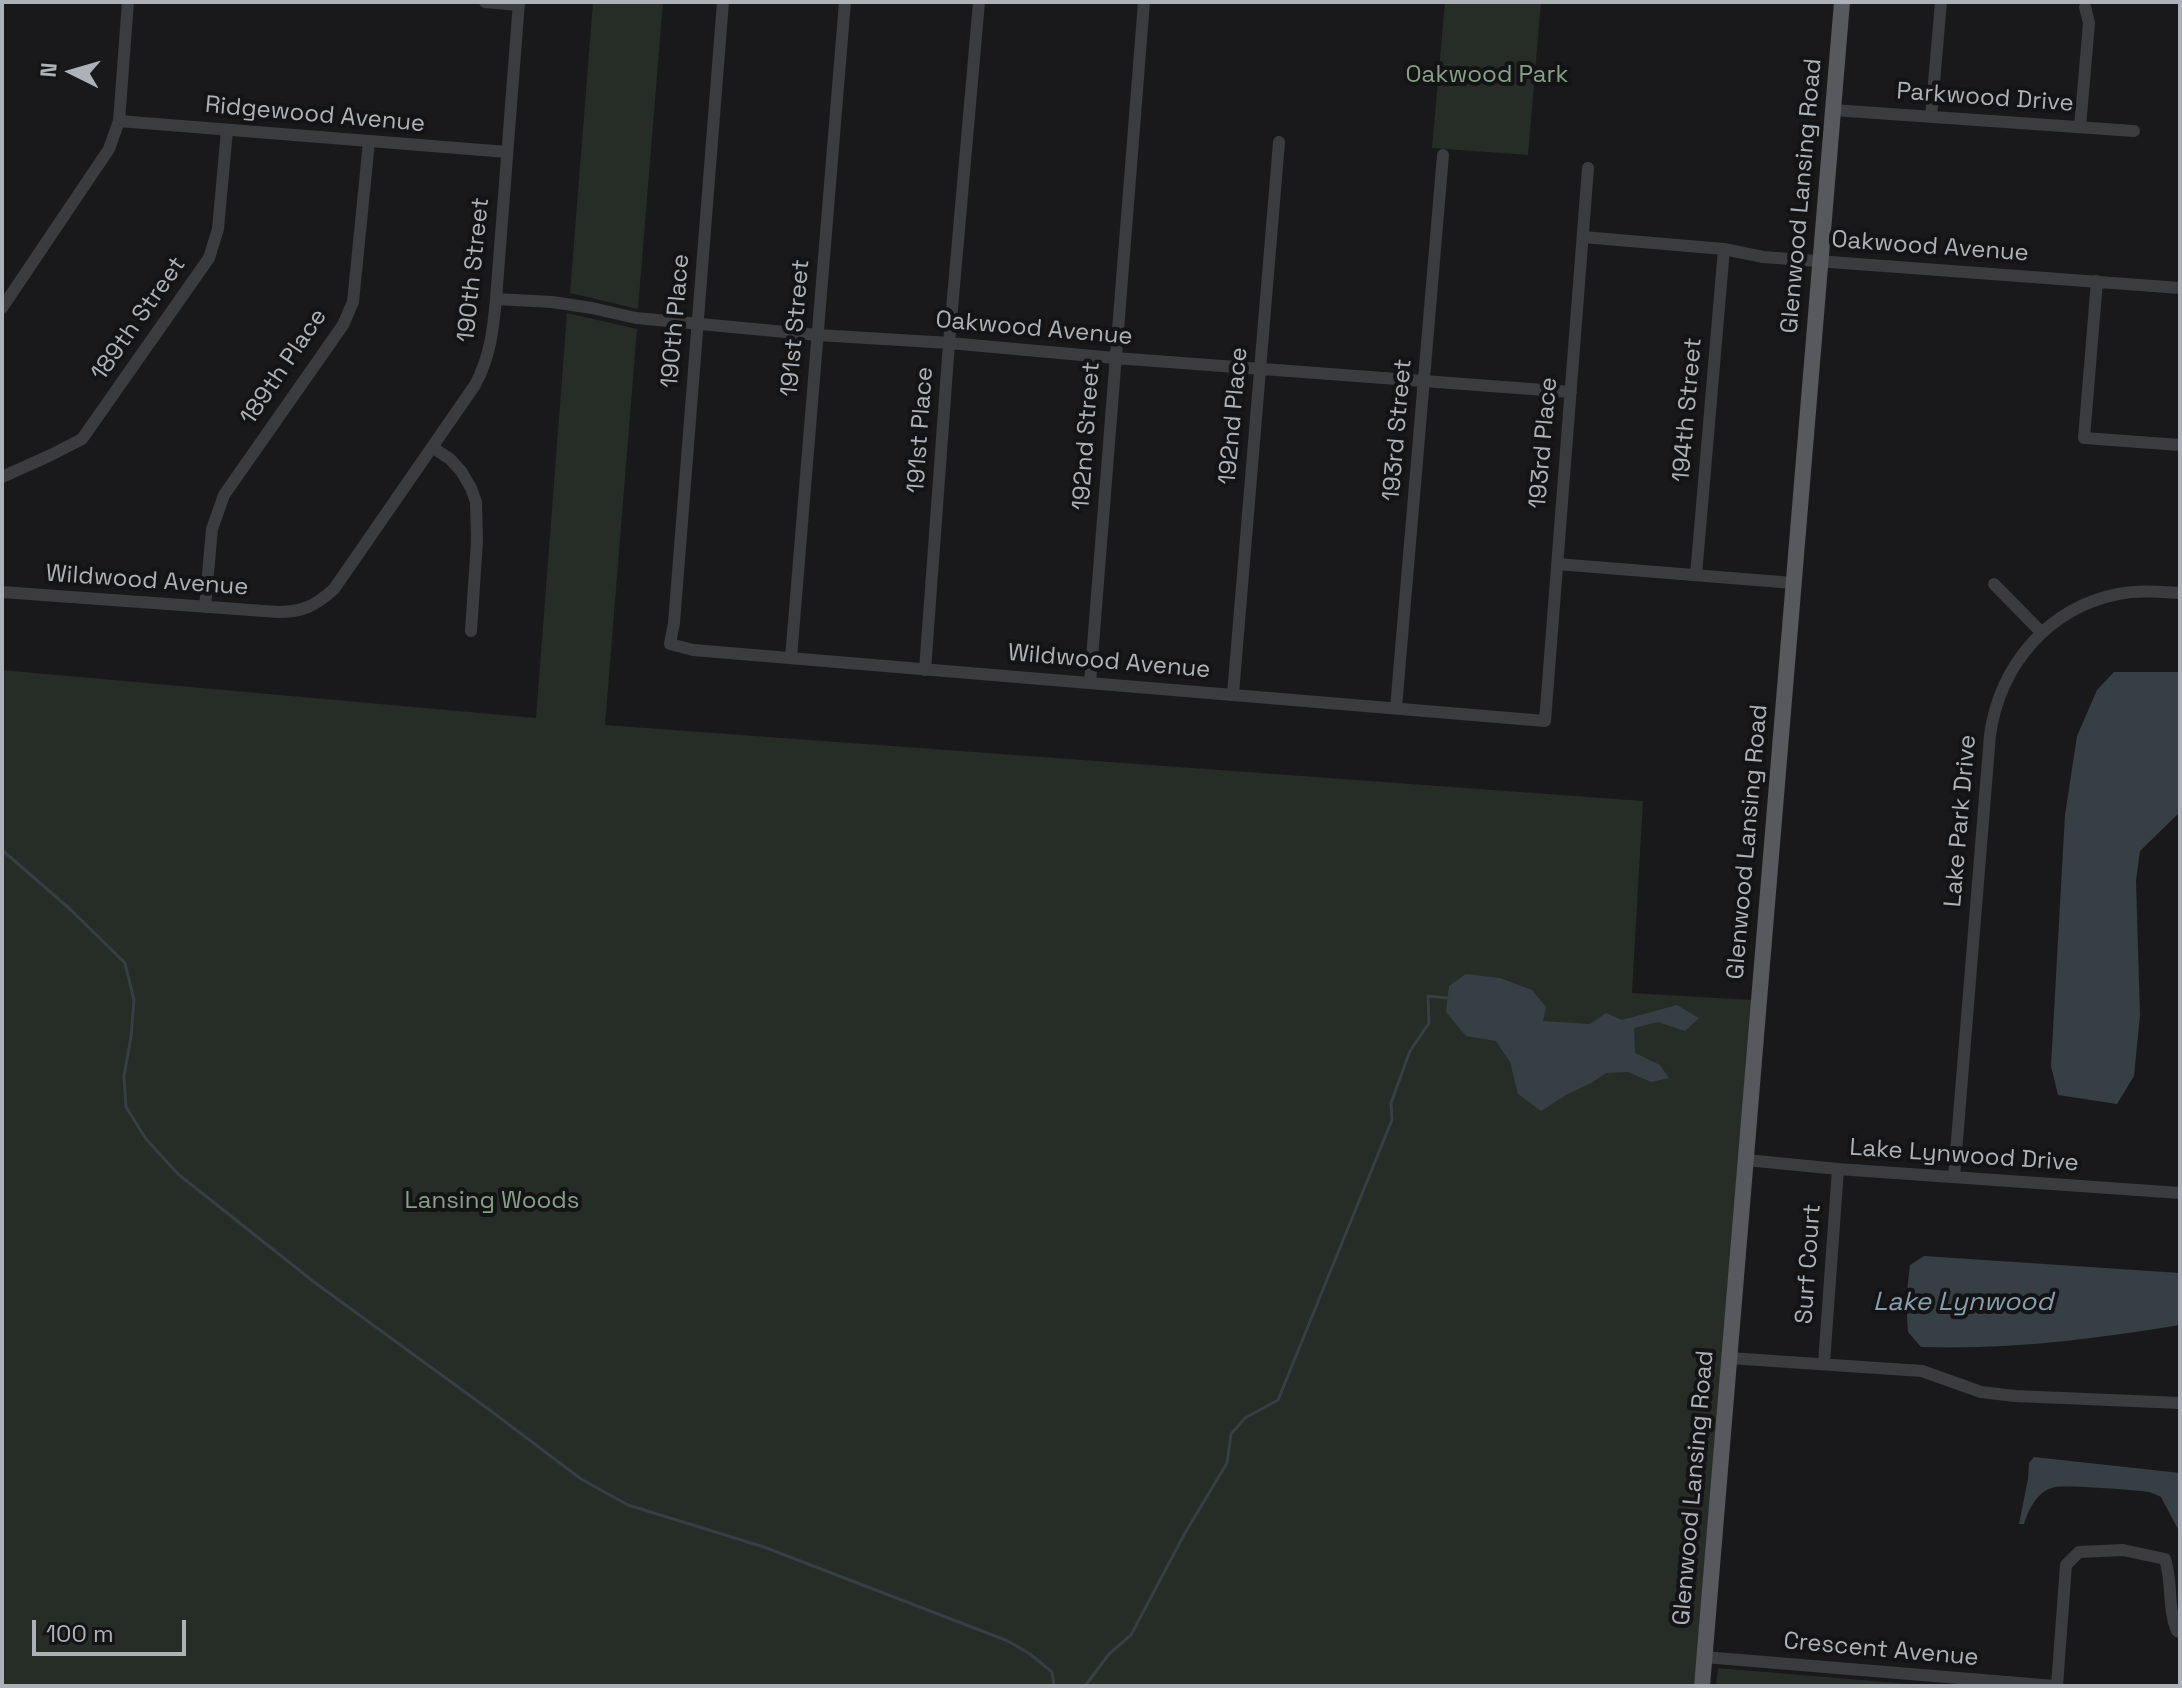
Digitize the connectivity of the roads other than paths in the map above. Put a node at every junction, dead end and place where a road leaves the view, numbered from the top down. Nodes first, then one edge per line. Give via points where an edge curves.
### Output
1 (128, 2) edge
2 (485, 2) edge
3 (723, 2) edge
4 (845, 2) edge
5 (979, 2) edge
6 (1144, 2) edge
7 (1842, 2) edge
8 (1941, 2) edge
9 (519, 3) edge
10 (2085, 7) dead end
11 (1833, 110) junction
12 (1931, 117) junction
13 (119, 121) junction
14 (2080, 127) junction
15 (227, 130) junction
16 (2134, 131) dead end
17 (369, 142) junction
18 (1279, 142) dead end
19 (507, 152) junction
20 (1443, 155) dead end
21 (1588, 168) dead end
22 (1583, 237) junction
23 (1724, 249) junction
24 (1820, 261) junction
25 (2097, 281) junction
26 (2180, 288) edge
27 (496, 299) junction
28 (2, 308) edge
29 (699, 323) junction
30 (818, 335) junction
31 (949, 343) junction
32 (1115, 358) junction
33 (1260, 369) junction
34 (1424, 382) junction
35 (1571, 392) junction
36 (2180, 445) edge
37 (432, 447) junction
38 (2, 477) edge
39 (1557, 564) junction
40 (1696, 575) junction
41 (1793, 583) junction
42 (1994, 584) dead end
43 (2, 592) edge
44 (2180, 593) edge
45 (205, 607) junction
46 (290, 612) joint
47 (471, 631) dead end
48 (2041, 632) junction
49 (670, 644) joint
50 (791, 658) junction
51 (925, 670) junction
52 (1090, 683) junction
53 (1233, 694) junction
54 (1396, 708) junction
55 (1545, 721) joint
56 (1746, 1160) junction
57 (1838, 1169) junction
58 (1954, 1177) junction
59 (2180, 1193) edge
60 (1729, 1358) junction
61 (1824, 1363) junction
62 (2180, 1403) edge
63 (2180, 1632) edge
64 (1704, 1657) junction
65 (1702, 1686) edge
66 (2056, 1686) edge

1 - 13 street
2 - 9 street
3 - 29 street, 190th Place
4 - 30 street, 191st Street
5 - 31 street, 191st Place
6 - 32 street, 192nd Street
7 - 11 main road, Glenwood Lansing Road
8 - 12 street
9 - 19 street, 190th Street
10 - 14 street via 2089,23
11 - 12 street, Parkwood Drive
11 - 24 main road, Glenwood Lansing Road
12 - 14 street, Parkwood Drive
13 - 15 street, Ridgewood Avenue
13 - 28 street via 109,149
14 - 16 street, Parkwood Drive
15 - 17 street, Ridgewood Avenue
15 - 38 street, 189th Street via 218,229 209,258 82,439
17 - 19 street, Ridgewood Avenue
17 - 45 street, 189th Place via 353,302 343,325 224,495 212,529
18 - 33 street, 192nd Place
19 - 27 street, 190th Street
20 - 34 street, 193rd Street
21 - 22 street, 193rd Place
22 - 23 street, Oakwood Avenue
22 - 35 street, 193rd Place
23 - 24 street, Oakwood Avenue
23 - 40 street, 194th Street
24 - 25 street, Oakwood Avenue
24 - 41 main road, Glenwood Lansing Road
25 - 26 street, Oakwood Avenue
25 - 36 street via 2084,438
27 - 29 street, Oakwood Avenue
27 - 37 street, 190th Street via 482,371
29 - 30 street, Oakwood Avenue
29 - 49 street, 190th Place
30 - 31 street, Oakwood Avenue
30 - 50 street, 191st Street
31 - 32 street, Oakwood Avenue
31 - 51 street, 191st Place
32 - 33 street, Oakwood Avenue
32 - 52 street, 192nd Street
33 - 34 street, Oakwood Avenue
33 - 53 street, 192nd Place
34 - 35 street, Oakwood Avenue
34 - 54 street, 193rd Street
35 - 39 street, 193rd Place
37 - 46 street, 190th Street via 334,589 313,605
37 - 47 street via 461,471 476,502
39 - 40 street
39 - 55 street, 193rd Place
40 - 41 street
41 - 56 main road, Glenwood Lansing Road
42 - 48 street
43 - 45 street, Wildwood Avenue
44 - 48 street, Lake Park Drive via 2117,594 2072,610
45 - 46 street, Wildwood Avenue
48 - 58 street, Lake Park Drive via 2011,669 1992,722
49 - 50 street, Wildwood Avenue
50 - 51 street, Wildwood Avenue
51 - 52 street, Wildwood Avenue
52 - 53 street, Wildwood Avenue
53 - 54 street, Wildwood Avenue
54 - 55 street, Wildwood Avenue
56 - 57 street, Lake Lynwood Drive
56 - 60 main road, Glenwood Lansing Road
57 - 58 street, Lake Lynwood Drive
57 - 61 street, Surf Court
58 - 59 street, Lake Lynwood Drive
60 - 61 street
60 - 64 main road, Glenwood Lansing Road
61 - 62 street via 1922,1371 1981,1392 2015,1396
63 - 66 street via 2172,1618 2171,1575 2165,1559 2123,1550 2079,1552 2066,1565
64 - 65 main road, Glenwood Lansing Road
64 - 66 street, Crescent Avenue

